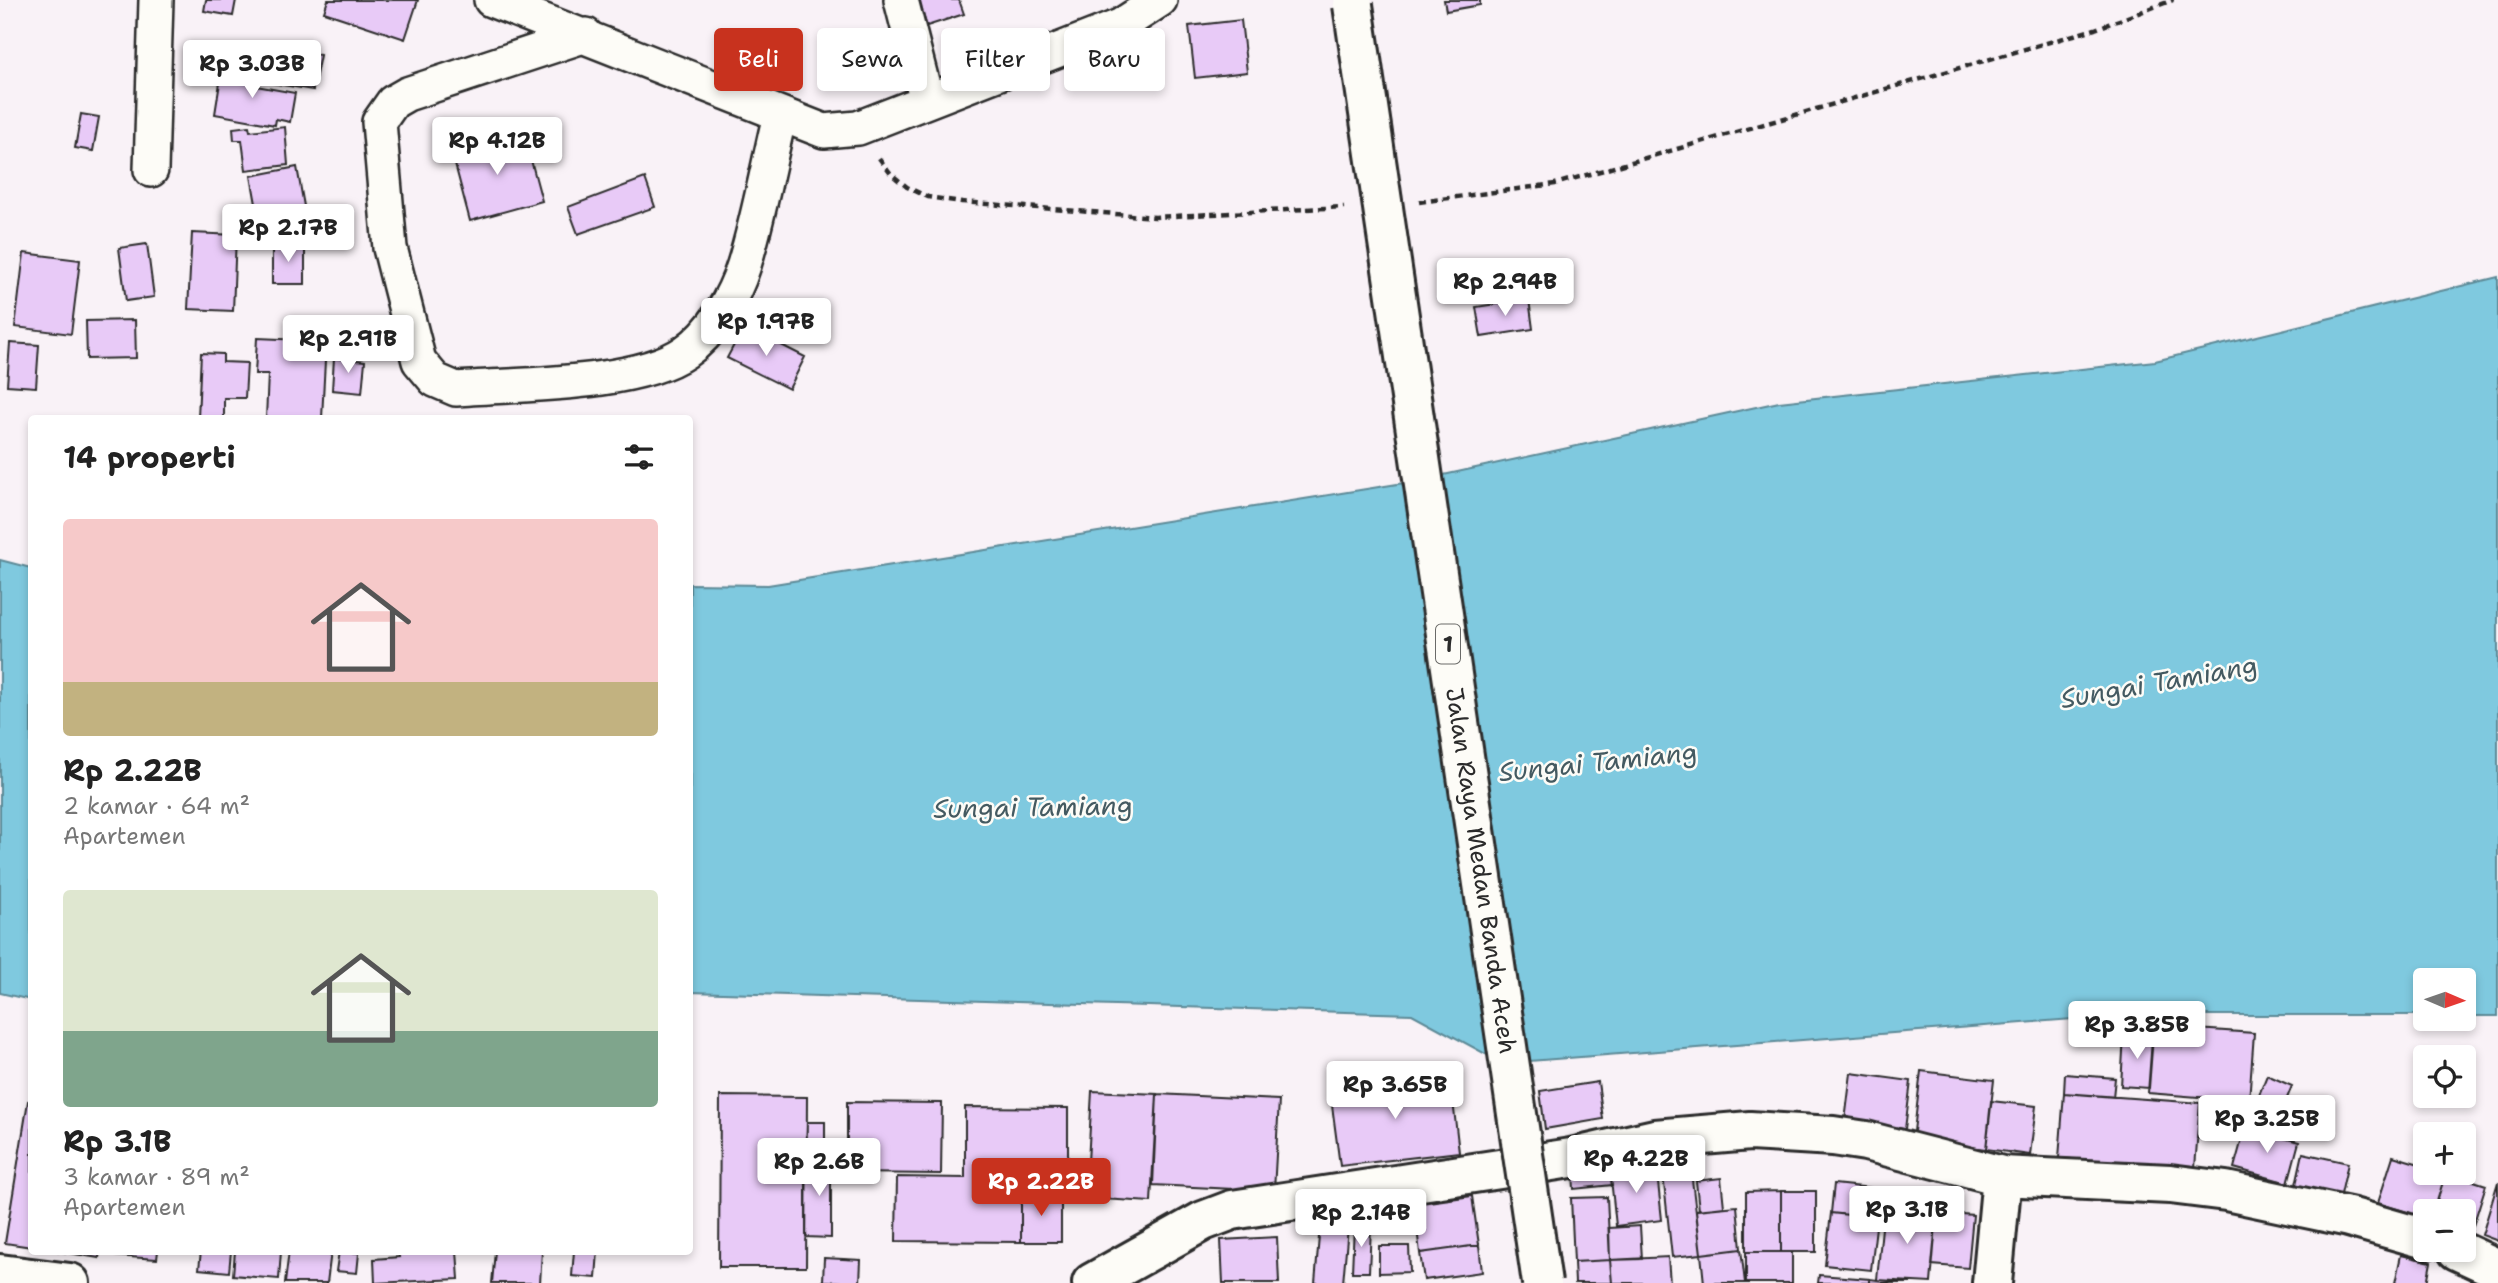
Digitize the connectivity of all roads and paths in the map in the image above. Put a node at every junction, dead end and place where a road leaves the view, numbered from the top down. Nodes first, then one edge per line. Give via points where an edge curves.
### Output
1 (156, 0) edge
2 (491, 0) edge
3 (901, 0) edge
4 (1160, 0) edge
5 (2173, 0) edge
6 (1353, 2) edge
7 (586, 35) junction
8 (927, 102) junction
9 (780, 115) junction
10 (859, 128) junction
11 (151, 170) dead end
12 (1417, 202) dead end
13 (1348, 206) dead end
14 (2002, 1176) junction
15 (2413, 1235) edge
16 (2476, 1258) edge
17 (2498, 1268) edge
18 (0, 1274) edge
19 (71, 1283) edge
20 (1093, 1283) edge
21 (1542, 1283) edge
22 (1992, 1283) edge
23 (2492, 1283) edge

1 - 11 street
2 - 7 street
3 - 8 street
4 - 8 street via 1120,26
5 - 12 path via 2082,33 1555,184
6 - 21 main road, Jalan Raya Medan Banda Aceh / 1, bridge
7 - 9 street
7 - 9 street via 407,94 393,102 379,122 390,248 419,361 443,386 456,389 613,376 656,366 684,353 707,333 744,267
8 - 10 street
9 - 10 street via 824,131
10 - 13 path via 891,174 928,197 1155,217
14 - 15 main road via 2226,1191
14 - 20 main road via 1833,1136 1750,1131 1688,1135 1571,1158 1232,1210 1203,1221
14 - 22 main road
16 - 17 main road
17 - 23 street
18 - 19 main road

